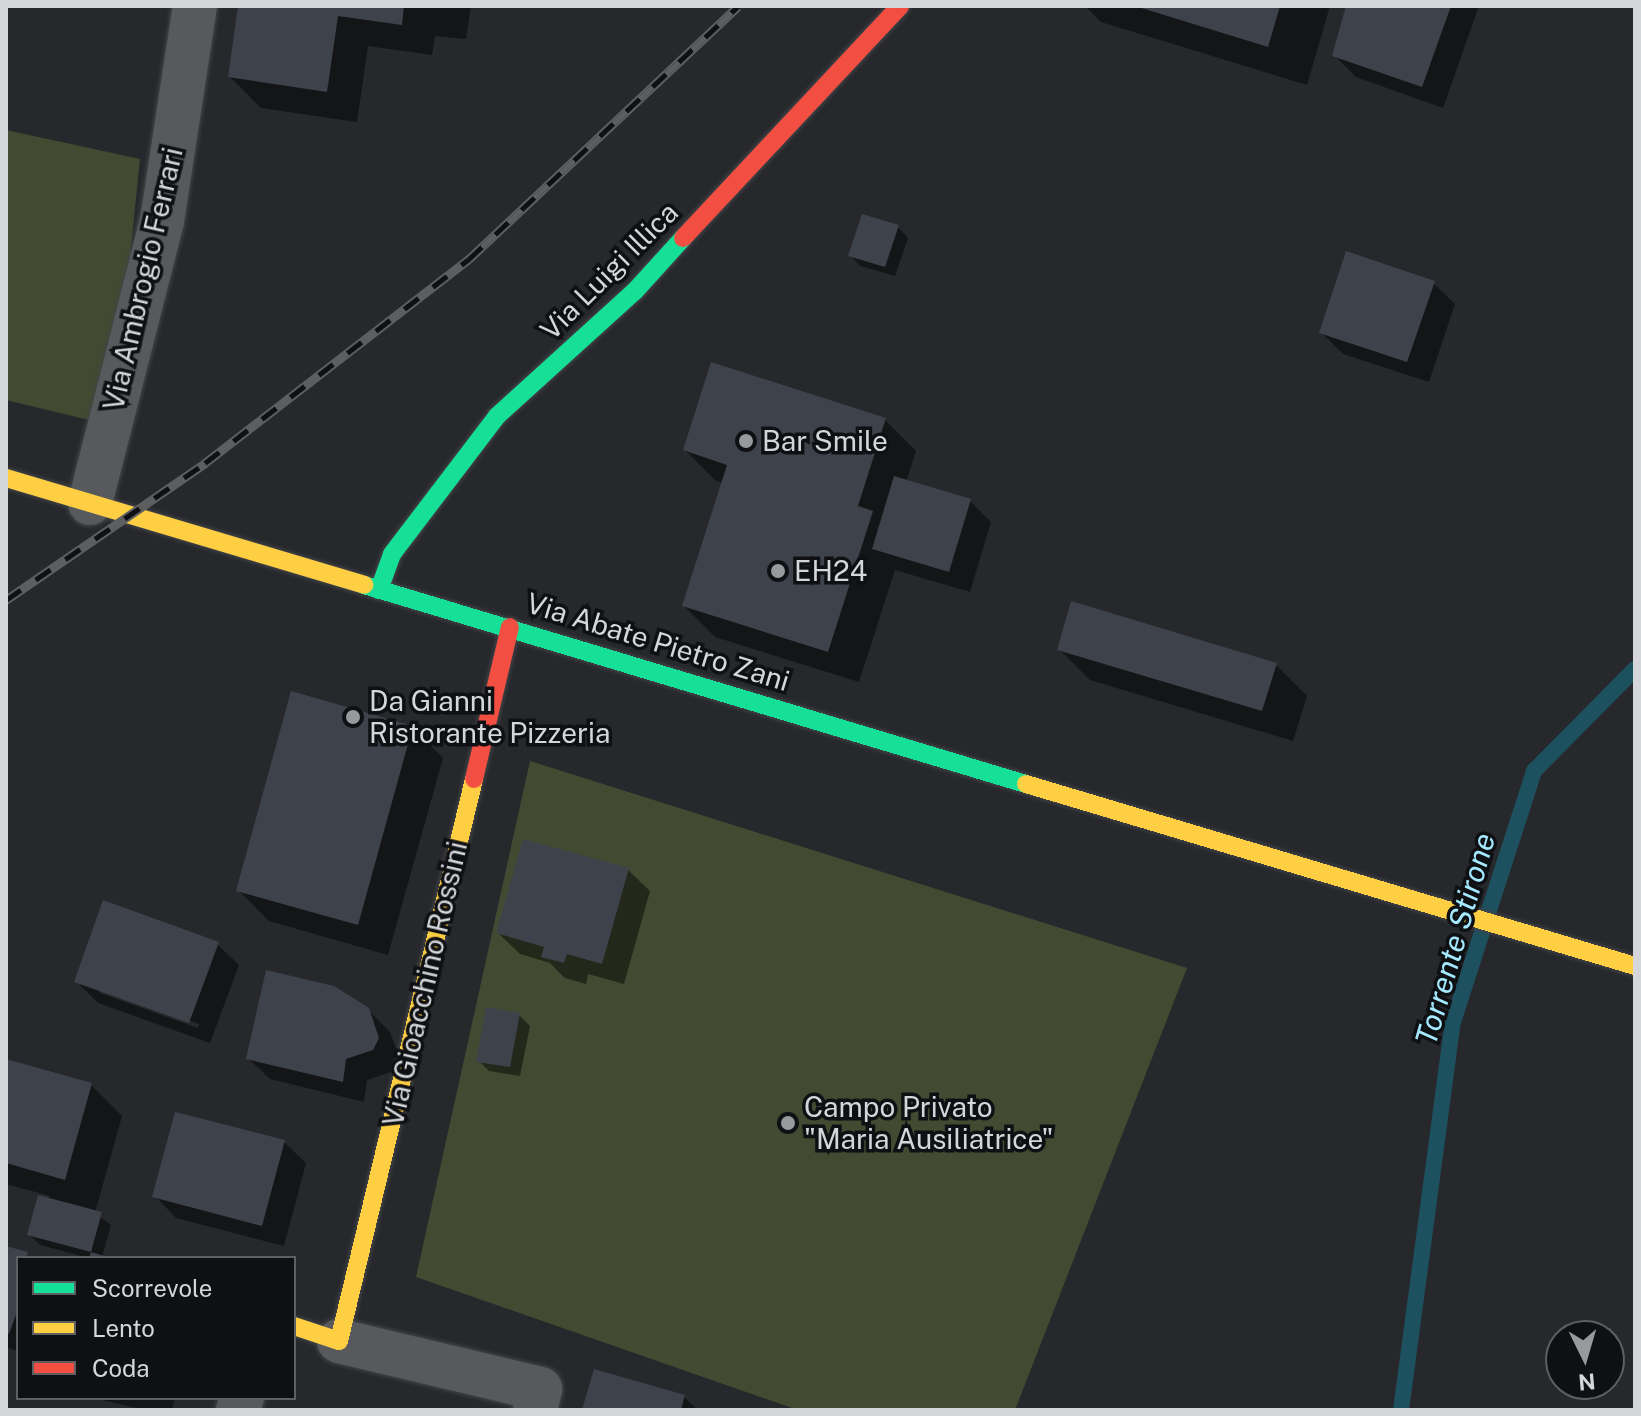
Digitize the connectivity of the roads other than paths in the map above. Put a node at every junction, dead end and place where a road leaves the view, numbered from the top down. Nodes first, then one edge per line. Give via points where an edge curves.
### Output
1 (195, 6) edge
2 (900, 6) edge
3 (6, 478) edge
4 (90, 503) junction
5 (379, 590) junction
6 (510, 627) junction
7 (1635, 966) edge
8 (296, 1327) edge
9 (339, 1341) junction
10 (535, 1410) edge

1 - 4 street, Via Ambrogio Ferrari via 162,221
2 - 5 main road, Via Luigi Illica via 635,291 497,416 392,554
3 - 4 main road, Via Abate Pietro Zani
4 - 5 main road, Via Abate Pietro Zani
5 - 6 main road, Via Abate Pietro Zani
6 - 7 main road, Via Abate Pietro Zani
6 - 9 main road, Via Gioacchino Rossini
8 - 9 main road
9 - 10 street via 540,1389

